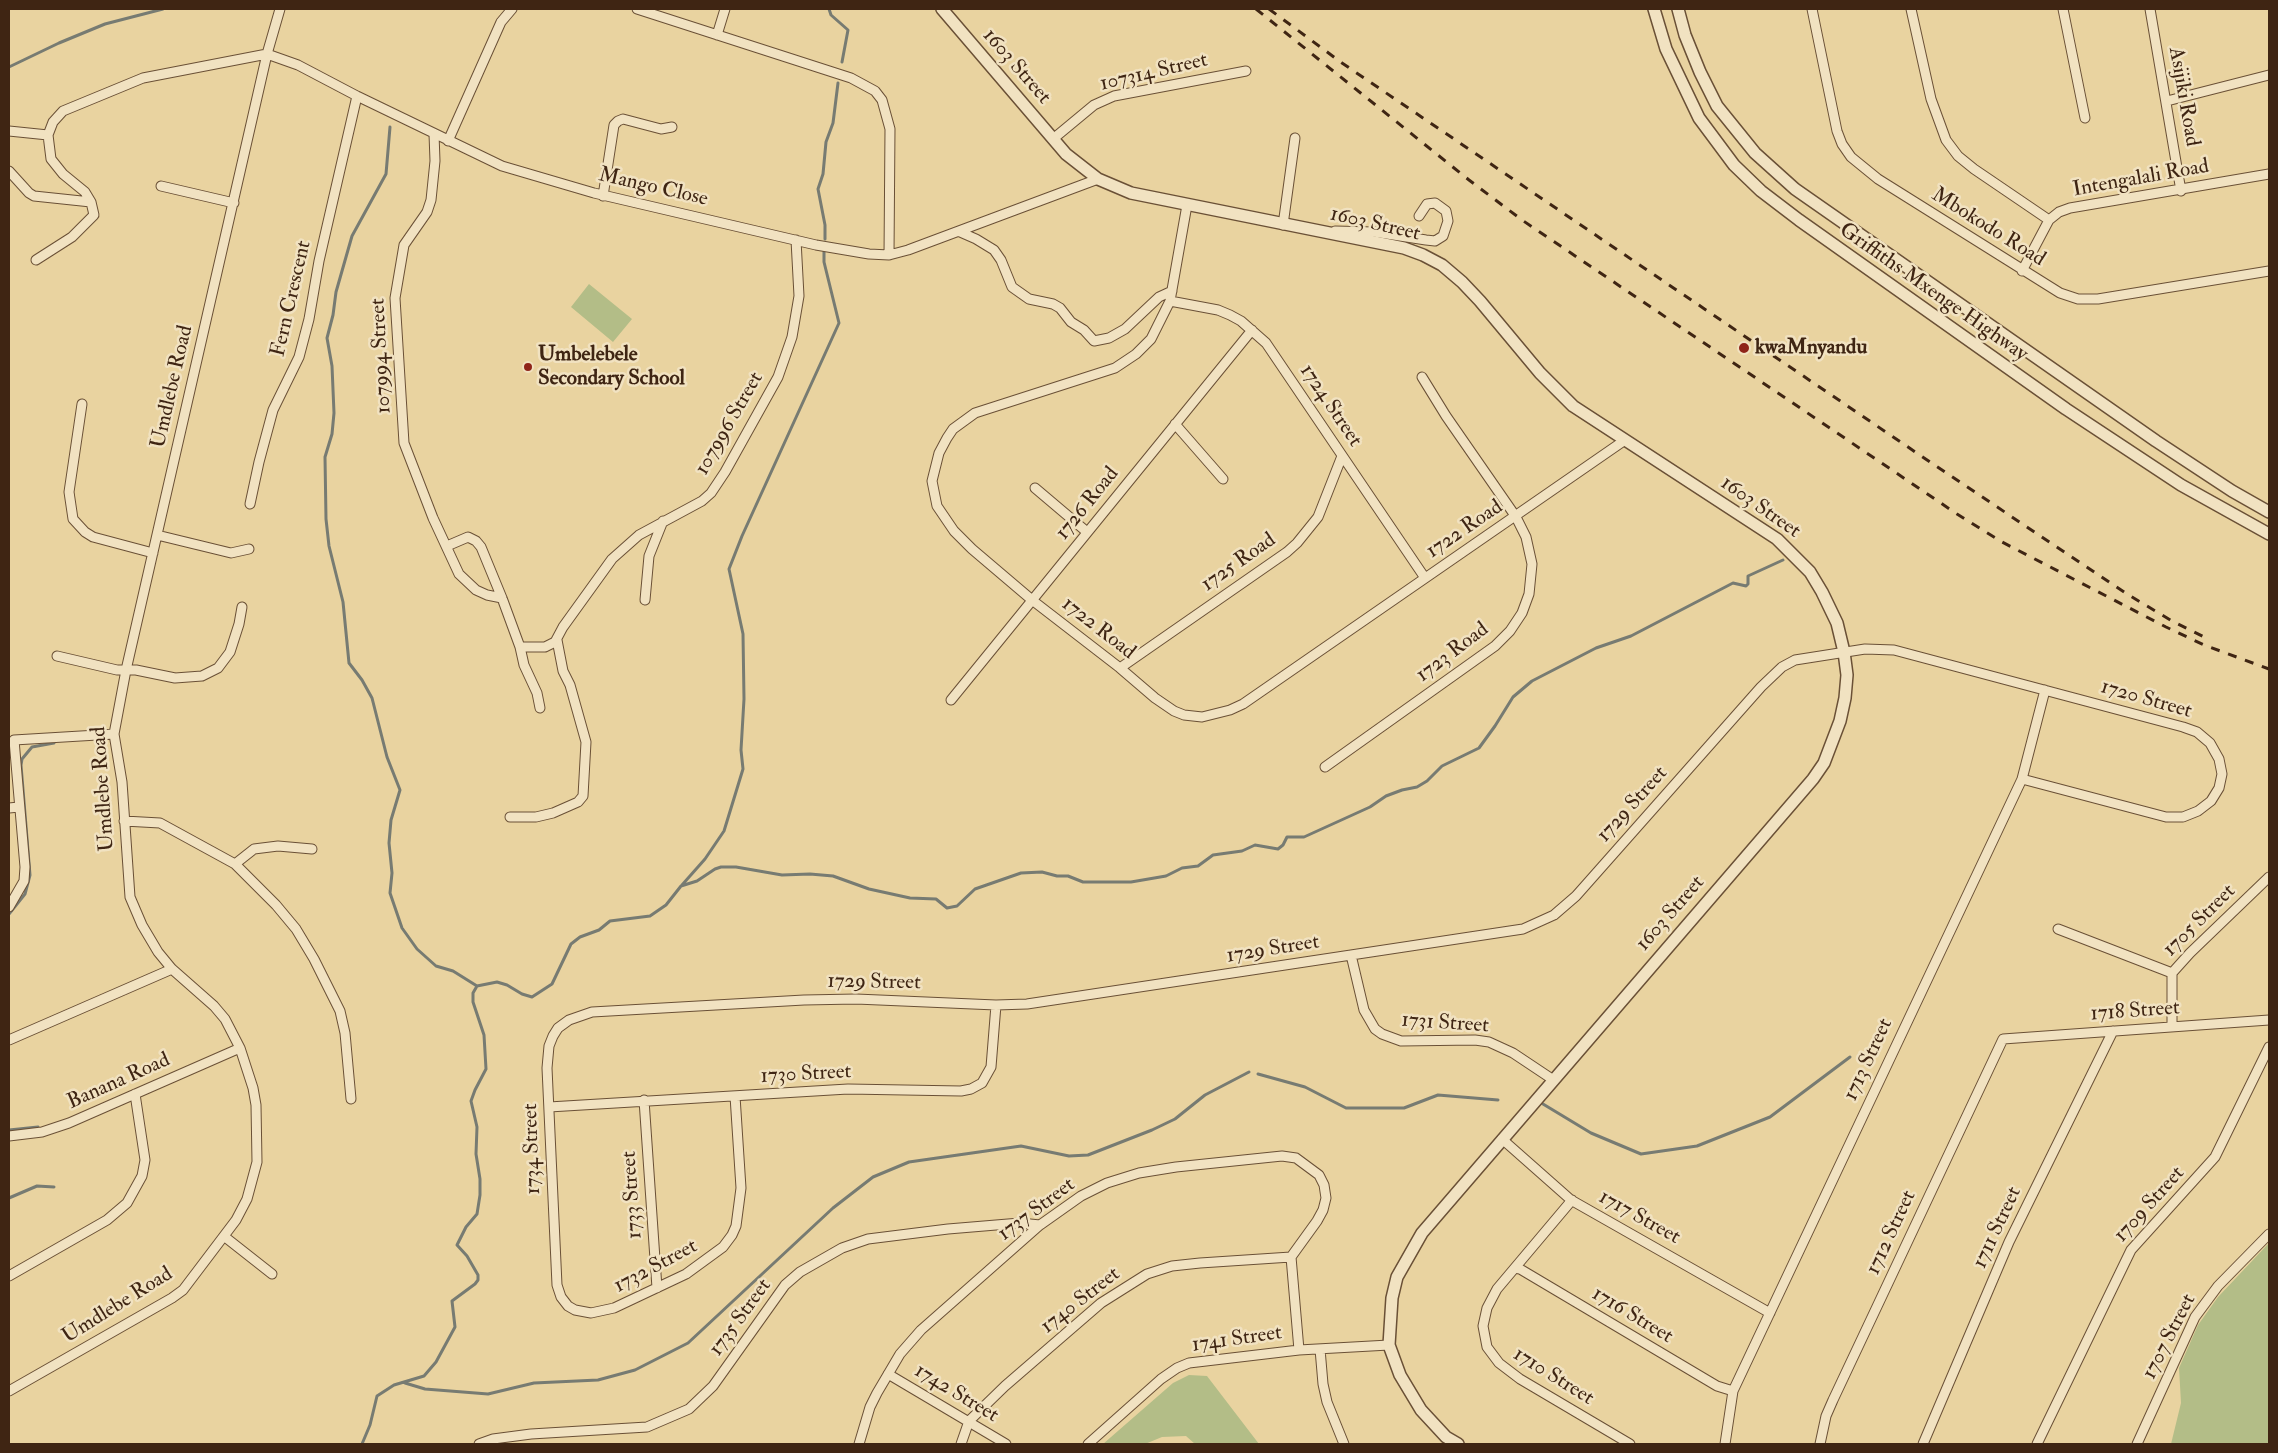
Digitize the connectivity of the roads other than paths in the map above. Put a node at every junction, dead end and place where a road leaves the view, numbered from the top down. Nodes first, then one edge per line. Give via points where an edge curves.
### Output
1 (280, 9) edge
2 (512, 9) edge
3 (637, 9) edge
4 (725, 9) edge
5 (942, 9) edge
6 (1654, 9) edge
7 (1678, 9) edge
8 (1812, 9) edge
9 (1911, 9) edge
10 (2063, 9) edge
11 (2150, 9) edge
12 (717, 35) junction
13 (267, 54) junction
14 (1246, 71) dead end
15 (2269, 75) edge
16 (357, 96) junction
17 (2167, 101) junction
18 (2085, 118) dead end
19 (672, 126) dead end
20 (9, 131) edge
21 (434, 134) junction
22 (48, 135) junction
23 (1295, 138) dead end
24 (1053, 139) junction
25 (448, 141) junction
26 (9, 171) edge
27 (2269, 174) edge
28 (1098, 179) junction
29 (161, 186) dead end
30 (2181, 191) junction
31 (604, 196) junction
32 (91, 202) junction
33 (234, 203) junction
34 (1187, 205) junction
35 (1419, 216) dead end
36 (2049, 220) junction
37 (1283, 224) junction
38 (960, 232) junction
39 (1330, 233) junction
40 (796, 240) junction
41 (890, 254) junction
42 (36, 260) dead end
43 (2022, 271) junction
44 (2269, 271) edge
45 (1172, 291) junction
46 (1170, 301) junction
47 (1252, 330) junction
48 (1422, 377) dead end
49 (82, 404) dead end
50 (1175, 424) junction
51 (1625, 440) junction
52 (1342, 456) junction
53 (1223, 479) dead end
54 (1034, 488) dead end
55 (250, 504) dead end
56 (2269, 512) edge
57 (1516, 517) junction
58 (663, 521) junction
59 (1087, 532) junction
60 (2269, 534) edge
61 (157, 535) junction
62 (447, 546) junction
63 (249, 549) dead end
64 (153, 553) junction
65 (1425, 578) junction
66 (502, 598) junction
67 (645, 600) dead end
68 (1032, 600) junction
69 (242, 607) dead end
70 (557, 640) junction
71 (520, 646) junction
72 (1844, 652) junction
73 (57, 656) dead end
74 (1120, 668) junction
75 (126, 670) junction
76 (2045, 690) junction
77 (951, 700) dead end
78 (540, 708) dead end
79 (114, 734) junction
80 (12, 740) edge
81 (1325, 767) dead end
82 (2022, 779) junction
83 (20, 807) junction
84 (9, 808) edge
85 (510, 817) dead end
86 (124, 821) junction
87 (312, 849) dead end
88 (235, 864) junction
89 (2269, 877) edge
90 (9, 907) edge
91 (2058, 930) dead end
92 (1352, 956) junction
93 (172, 969) junction
94 (2172, 973) junction
95 (996, 1005) junction
96 (592, 1012) joint
97 (2269, 1020) edge
98 (2172, 1028) junction
99 (2113, 1031) junction
100 (2002, 1039) joint
101 (9, 1040) edge
102 (2269, 1047) edge
103 (240, 1048) junction
104 (1552, 1079) junction
105 (135, 1094) junction
106 (735, 1096) junction
107 (351, 1099) dead end
108 (644, 1100) junction
109 (550, 1106) junction
110 (9, 1136) edge
111 (1502, 1139) junction
112 (1572, 1200) junction
113 (1040, 1225) junction
114 (2269, 1234) edge
115 (225, 1237) junction
116 (1291, 1257) junction
117 (1515, 1268) junction
118 (272, 1274) dead end
119 (9, 1276) edge
120 (657, 1288) junction
121 (568, 1306) joint
122 (1770, 1313) junction
123 (1389, 1345) junction
124 (1320, 1349) junction
125 (1299, 1350) junction
126 (888, 1374) junction
127 (9, 1391) edge
128 (1733, 1392) junction
129 (969, 1421) junction
130 (479, 1444) edge
131 (858, 1444) edge
132 (961, 1444) edge
133 (1006, 1444) edge
134 (1088, 1444) edge
135 (1344, 1444) edge
136 (1458, 1444) edge
137 (1630, 1444) edge
138 (1724, 1444) edge
139 (1820, 1444) edge
140 (1924, 1444) edge
141 (2037, 1444) edge
142 (2138, 1444) edge

1 - 13 street, Umdlebe Road
2 - 25 street via 501,22
3 - 12 street
4 - 12 street
5 - 24 street, 1603 Street
6 - 60 street, Griffiths Mxenge Highway via 1666,49 1700,118 1734,164 1761,191 2066,409 2181,485
7 - 56 street, Griffiths Mxenge Highway via 1697,65 1717,106 1755,153 1796,189 2156,441
8 - 43 street, Mbokodo Road via 1837,131 1851,157 1878,179
9 - 36 street via 1931,99 1946,140 1974,169
10 - 18 street
11 - 17 street, Asijiki Road
12 - 41 street via 851,78 874,91 882,100 887,112 891,153
13 - 16 street, Mango Close via 298,65
13 - 22 street, Mango Close via 143,78 70,107 53,122
13 - 33 street, Umdlebe Road
14 - 24 street, 107314 Street via 1108,99 1094,105
15 - 17 street
16 - 21 street, Mango Close
16 - 55 street, Fern Crescent via 305,334 294,370 272,410
17 - 30 street, Asijiki Road
19 - 31 street via 661,129 624,119 618,121 614,126
20 - 22 street
21 - 25 street, Mango Close
21 - 62 street, 107994 Street via 431,200 427,212 404,245 395,313 404,443
22 - 32 street via 48,149 55,166 82,188
23 - 37 street
24 - 28 street, 1603 Street via 1066,154
25 - 31 street, Mango Close via 502,166
26 - 32 street via 34,196
27 - 30 street, Intengalali Road
28 - 34 street, 1603 Street via 1130,194
28 - 38 street, Mango Close
29 - 33 street
30 - 36 street, Intengalali Road via 2070,208
31 - 40 street, Mango Close
32 - 42 street via 94,215 80,231
33 - 61 street, Umdlebe Road
34 - 37 street, 1603 Street
34 - 45 street, 1722 Road
35 - 39 street via 1427,204 1435,203 1446,210 1448,221 1443,236 1435,241 1374,232
36 - 43 street, Intengalali Road
37 - 39 street, 1603 Street
38 - 41 street, Mango Close
38 - 45 street via 994,250 1002,260 1012,287 1030,299 1060,308 1094,341 1126,329 1159,297
39 - 51 street, 1603 Street via 1404,248 1442,265 1480,301 1559,394
40 - 41 street, Mango Close via 869,254
40 - 58 street, 107996 Street via 799,296 796,320 778,377 711,493
43 - 44 street, Mbokodo Road via 2060,293 2078,299 2098,299
45 - 46 street, 1722 Road
46 - 47 street, 1724 Street via 1218,310
46 - 68 street, 1722 Road via 1151,339 1125,362 1093,376 975,413 953,429 938,453 932,481 937,506 945,519 972,548
47 - 50 street, 1726 Road
47 - 52 street, 1724 Street via 1282,365
48 - 57 street, 1723 Road
49 - 64 street via 69,492 73,519 93,537
50 - 53 street
50 - 59 street, 1726 Road
51 - 57 street, 1722 Road
51 - 72 street, 1603 Street via 1777,539 1794,554 1822,592 1837,623
52 - 65 street, 1724 Street
52 - 74 street, 1725 Road via 1318,517 1297,543
54 - 59 street
57 - 65 street, 1722 Road
57 - 81 street, 1723 Road via 1526,536 1532,564 1529,594 1510,631 1495,646
58 - 67 street via 649,556
58 - 70 street, 107996 Street via 639,535 612,559
59 - 68 street, 1726 Road
61 - 63 street via 231,553
61 - 64 street, Umdlebe Road
62 - 66 street, 107994 Street via 459,574 476,590
62 - 66 street via 468,536 476,541
64 - 75 street, Umdlebe Road
65 - 74 street, 1722 Road via 1242,704 1216,714 1192,717 1174,711
66 - 71 street
68 - 74 street, 1722 Road
68 - 77 street, 1726 Road
69 - 75 street via 230,652 212,672 176,678
70 - 71 street via 545,647
70 - 85 street via 563,671 586,742 583,796 553,813
71 - 78 street
72 - 76 street, 1720 Street via 1880,648 1894,650
72 - 92 street, 1729 Street via 1795,660 1782,667 1576,896 1554,915 1507,933
72 - 104 street, 1603 Street via 1847,675 1840,721 1824,763
73 - 75 street
75 - 79 street, Umdlebe Road
76 - 82 street, 1713 Street
76 - 82 street, 1720 Street via 2197,732 2210,743 2220,759 2222,774 2219,788 2211,801 2198,811 2183,817 2166,817
79 - 80 street
79 - 86 street, Umdlebe Road
80 - 83 street
82 - 122 street, 1713 Street
83 - 84 street
83 - 90 street via 24,881
86 - 88 street via 160,823
86 - 93 street, Umdlebe Road via 130,897 142,925
87 - 88 street via 278,846 254,849
88 - 107 street via 296,930 340,1010
89 - 94 street, 1705 Street
91 - 94 street
92 - 95 street, 1729 Street via 1027,1004
92 - 104 street, 1731 Street via 1364,1010 1375,1029 1382,1034 1402,1041 1489,1042 1514,1053
93 - 101 street
93 - 103 street, Umdlebe Road via 214,1006 225,1019
94 - 98 street, 1705 Street
95 - 96 street, 1729 Street via 856,998
95 - 106 street, 1730 Street via 991,1066 982,1083 972,1089 848,1089
96 - 109 street, 1734 Street via 563,1023 553,1036 547,1068
97 - 98 street, 1718 Street
98 - 99 street, 1718 Street
99 - 100 street, 1718 Street
99 - 140 street, 1711 Street via 2009,1242
100 - 139 street, 1712 Street via 1833,1400
102 - 141 street, 1709 Street via 2215,1157 2131,1250
103 - 105 street, Banana Road
103 - 115 street, Umdlebe Road via 256,1105 257,1162 244,1207
104 - 111 street, 1603 Street
105 - 110 street, Banana Road via 42,1132
105 - 119 street via 145,1160 142,1176 127,1203 107,1220
106 - 108 street, 1730 Street
106 - 120 street, 1732 Street via 741,1188 732,1235 710,1258
108 - 109 street, 1730 Street
108 - 120 street, 1733 Street
109 - 121 street, 1734 Street via 557,1285
111 - 112 street, 1717 Street
111 - 123 street, 1603 Street via 1422,1233 1407,1257 1397,1277 1392,1298
112 - 117 street, 1710 Street
112 - 122 street, 1717 Street
113 - 116 street, 1737 Street via 1081,1196 1107,1183 1176,1167 1282,1156 1296,1158 1319,1175 1326,1198 1317,1221
113 - 126 street, 1737 Street via 921,1330
113 - 130 street, 1735 Street via 1020,1223 948,1229 868,1239 842,1248 800,1272 785,1285 713,1386 689,1408 647,1427 531,1434
114 - 142 street, 1707 Street via 2218,1286 2195,1317
115 - 118 street
115 - 127 street, Umdlebe Road via 183,1290 172,1298
116 - 125 street
116 - 129 street, 1740 Street via 1200,1262 1147,1274 1101,1303
117 - 128 street, 1716 Street via 1717,1386
117 - 137 street, 1710 Street via 1486,1308 1483,1326 1487,1347 1498,1363 1520,1378
120 - 121 street, 1732 Street via 602,1312 582,1312
122 - 128 street, 1713 Street
123 - 124 street, 1741 Street
123 - 136 street, 1603 Street via 1400,1375 1421,1410 1446,1437
124 - 125 street, 1741 Street
124 - 135 street via 1327,1402
125 - 134 street, 1741 Street via 1198,1361 1177,1368
126 - 129 street, 1742 Street
126 - 131 street, 1737 Street via 870,1407
128 - 138 street, 1713 Street
129 - 132 street, 1740 Street
129 - 133 street, 1742 Street

